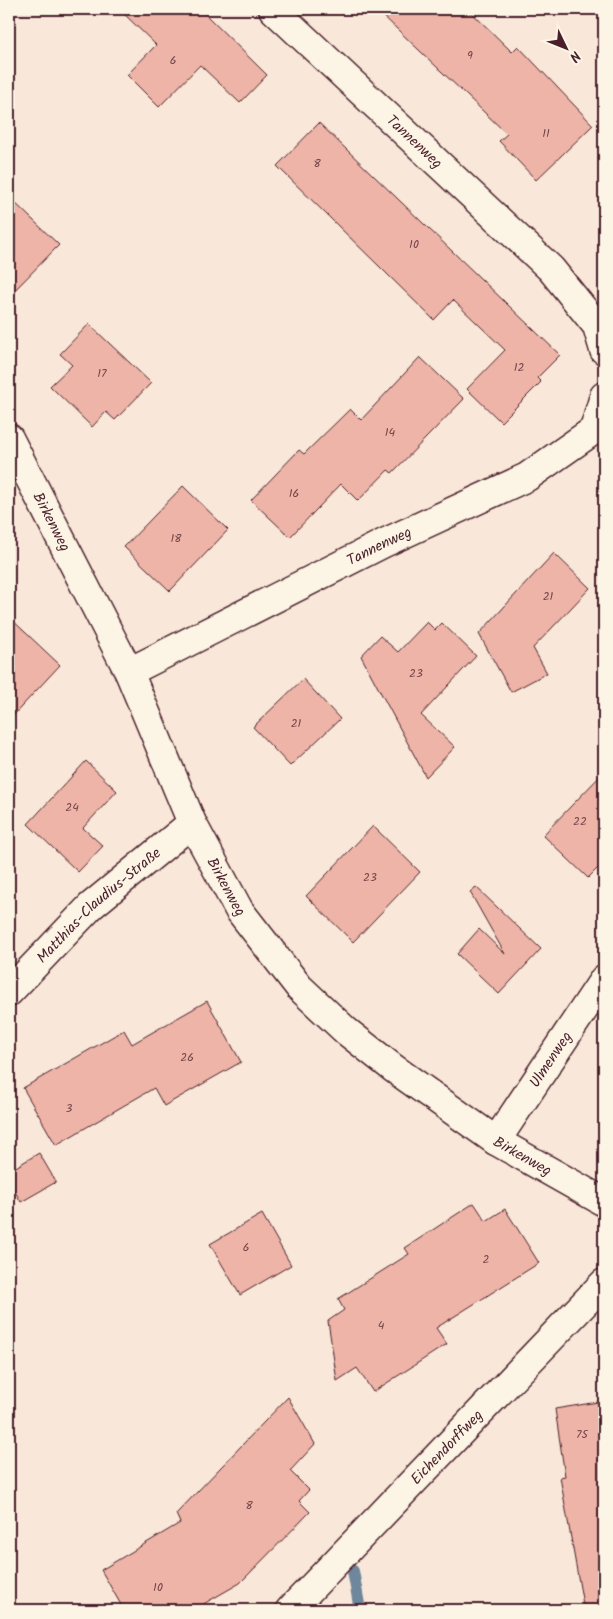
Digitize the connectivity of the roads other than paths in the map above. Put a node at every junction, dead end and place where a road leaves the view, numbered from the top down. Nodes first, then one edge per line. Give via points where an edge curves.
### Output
1 (273, 9) edge
2 (604, 350) edge
3 (604, 396) edge
4 (9, 438) edge
5 (129, 672) junction
6 (192, 823) junction
7 (604, 979) edge
8 (9, 992) edge
9 (496, 1141) junction
10 (604, 1202) edge
11 (604, 1283) edge
12 (290, 1610) edge

1 - 2 street, Tannenweg via 551,269 597,326
3 - 5 street, Tannenweg via 594,430 527,477 384,543
4 - 5 street, Birkenweg
5 - 6 street, Birkenweg
6 - 8 street, Matthias-Claudius-Straße via 91,906
6 - 9 street, Birkenweg via 239,910 299,987 346,1031 393,1068
7 - 9 street, Ulmenweg
9 - 10 street, Birkenweg
11 - 12 street, Eichendorffweg

